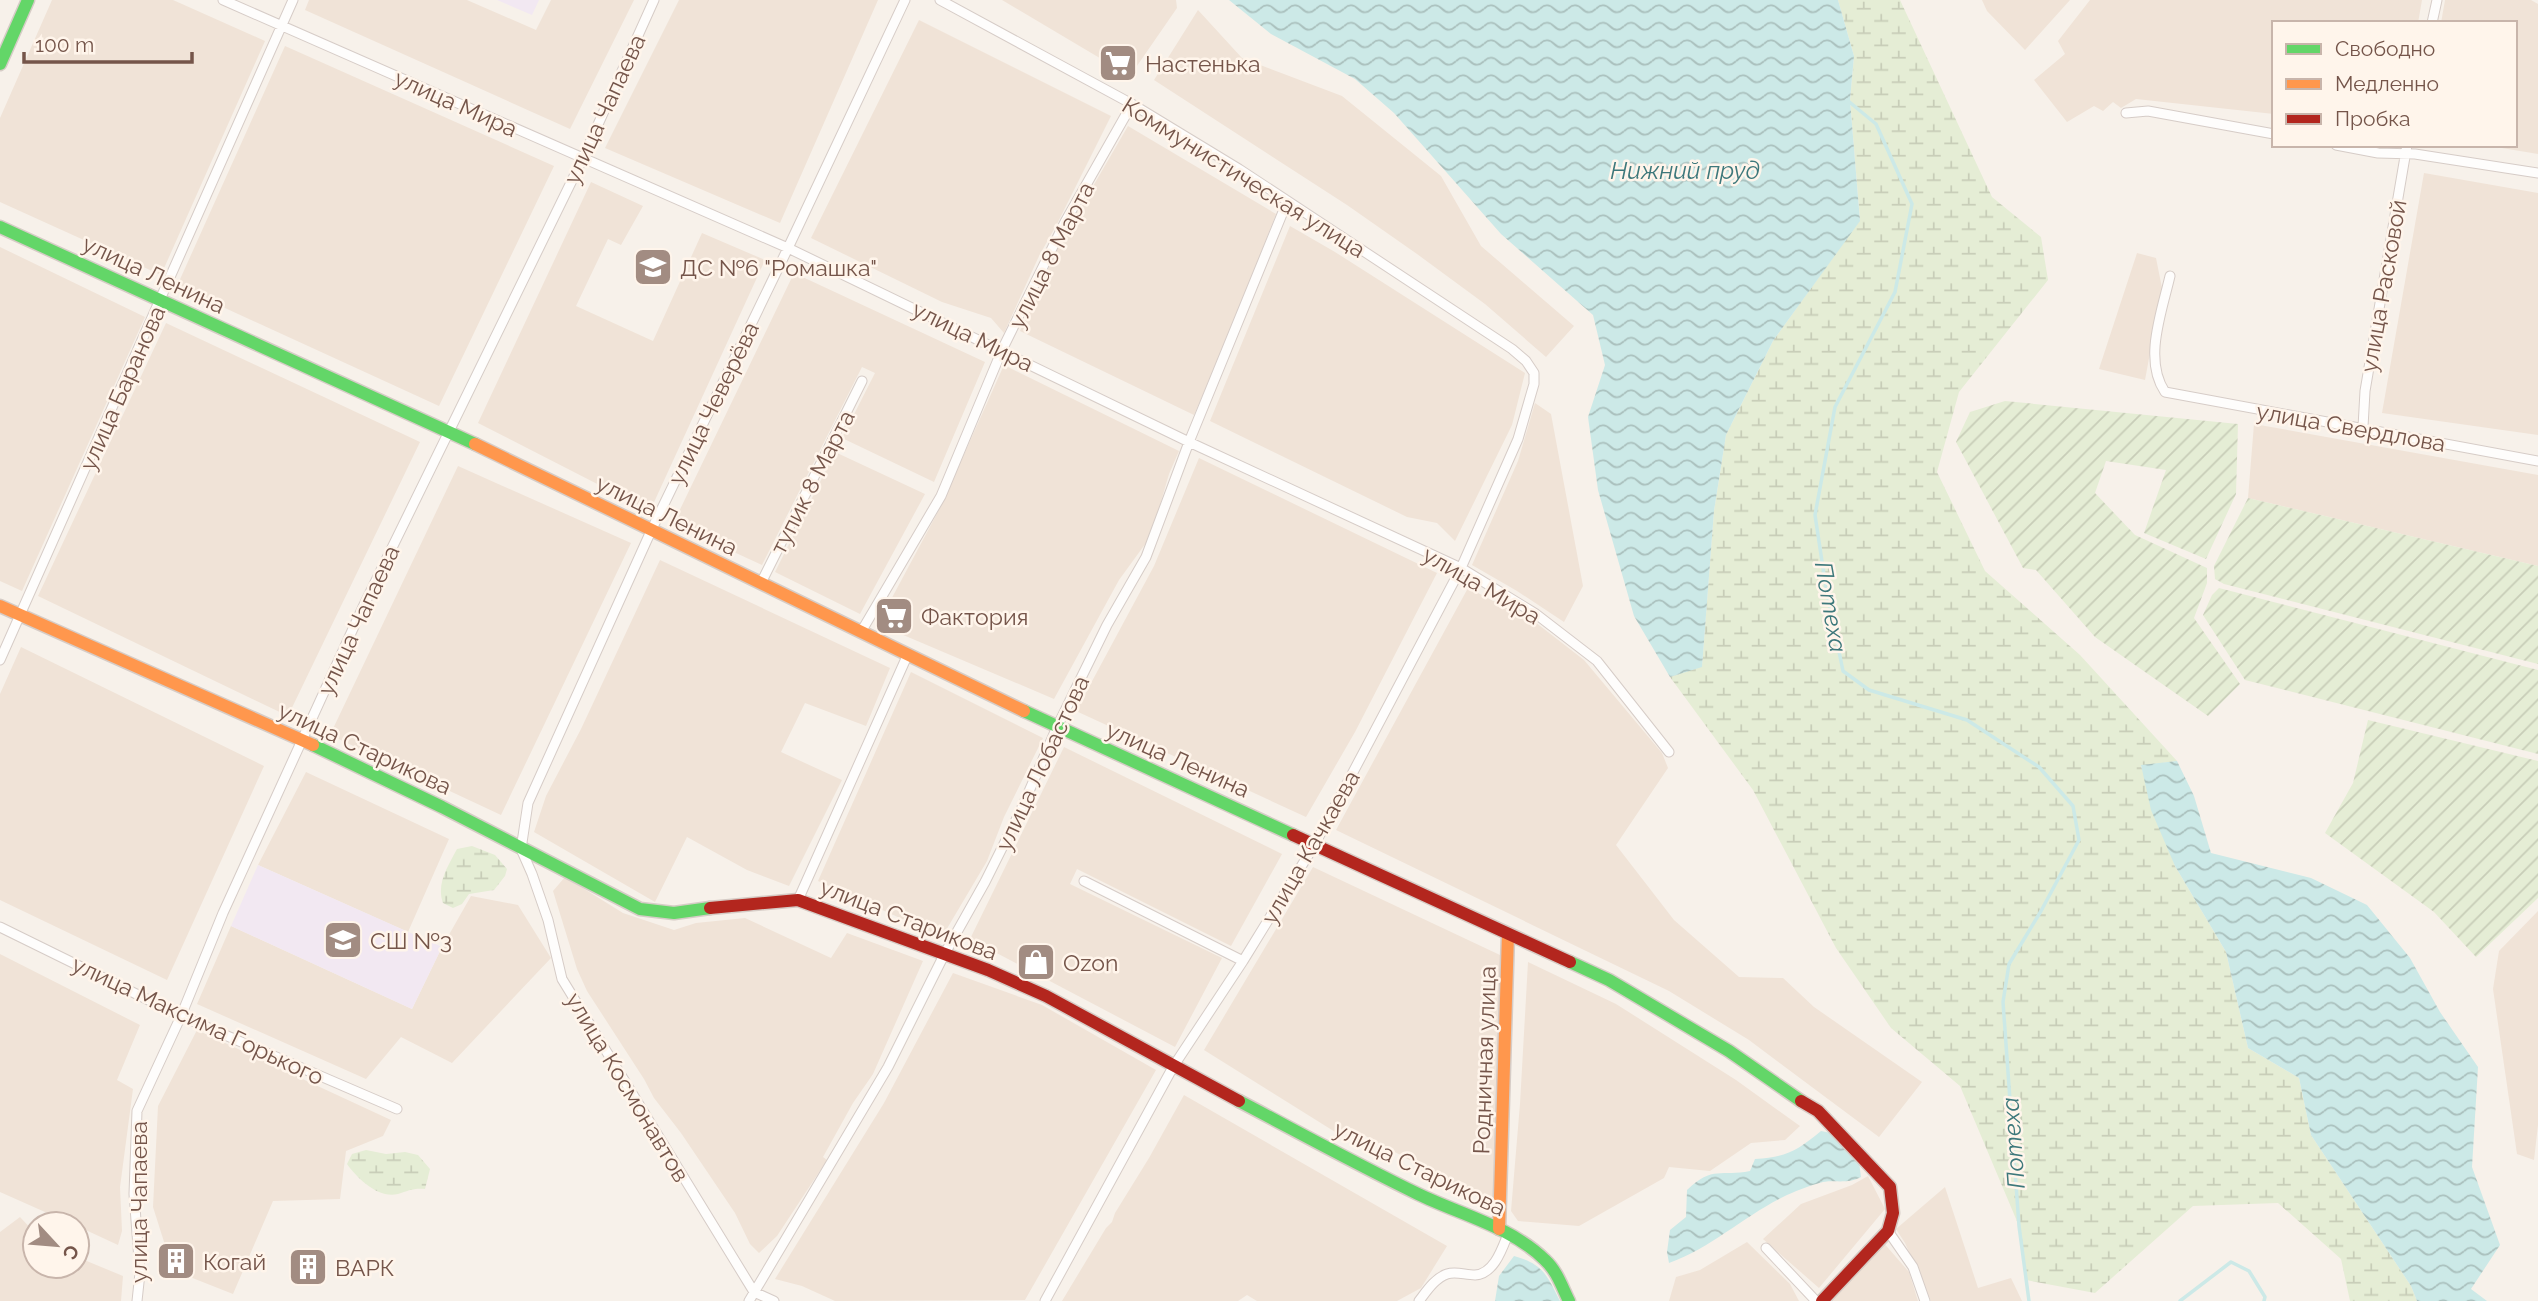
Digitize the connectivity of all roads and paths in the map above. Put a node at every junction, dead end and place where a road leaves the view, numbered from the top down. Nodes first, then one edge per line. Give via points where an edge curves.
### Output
1 (28, 0) edge
2 (223, 0) edge
3 (293, 0) edge
4 (654, 0) edge
5 (905, 0) edge
6 (940, 0) edge
7 (2437, 0) edge
8 (2432, 21) edge
9 (282, 25) junction
10 (0, 64) edge
11 (1132, 104) junction
12 (2126, 113) dead end
13 (2272, 134) edge
14 (2346, 147) edge
15 (2407, 149) edge
16 (582, 160) junction
17 (2538, 173) edge
18 (1287, 202) junction
19 (0, 227) edge
20 (788, 248) junction
21 (2169, 276) dead end
22 (161, 300) junction
23 (1002, 350) junction
24 (1534, 373) joint
25 (862, 380) dead end
26 (2363, 427) junction
27 (448, 431) junction
28 (1189, 442) junction
29 (2538, 461) edge
30 (651, 531) junction
31 (1461, 568) junction
32 (761, 583) junction
33 (0, 606) edge
34 (20, 614) junction
35 (861, 632) junction
36 (908, 654) junction
37 (0, 660) edge
38 (1057, 727) junction
39 (302, 740) junction
40 (1669, 752) dead end
41 (1315, 844) junction
42 (521, 849) junction
43 (1084, 881) dead end
44 (799, 900) junction
45 (0, 927) edge
46 (1508, 934) junction
47 (944, 955) junction
48 (1243, 961) junction
49 (181, 1016) junction
50 (1173, 1067) junction
51 (397, 1109) dead end
52 (1503, 1231) junction
53 (1888, 1231) junction
54 (1766, 1248) dead end
55 (751, 1297) edge
56 (137, 1301) edge
57 (774, 1301) edge
58 (1045, 1301) edge
59 (1419, 1301) edge
60 (1569, 1301) edge
61 (1816, 1301) edge
62 (1822, 1301) edge
63 (1925, 1301) edge

1 - 10 street
2 - 9 street, улица Мира
3 - 9 street, улица Баранова
4 - 16 street, улица Чапаева
5 - 20 street, улица Чеверёва
6 - 11 street, Коммунистическая улица
7 - 8 street
9 - 16 street, улица Мира
9 - 22 street, улица Баранова
11 - 18 street, Коммунистическая улица
11 - 23 street, улица 8 Марта via 1065,222
12 - 13 street via 2148,111
14 - 15 street via 2378,153
15 - 17 street
15 - 26 street, улица Расковой via 2365,391
16 - 20 street, улица Мира
16 - 27 street, улица Чапаева
18 - 24 street, Коммунистическая улица via 1513,349
18 - 28 street, улица Лобастова
19 - 22 street, улица Ленина
20 - 23 street, улица Мира
20 - 30 street, улица Чеверёва
21 - 26 street, улица Свердлова via 2155,367 2165,392
22 - 27 street, улица Ленина
22 - 34 street, улица Баранова
23 - 28 street, улица Мира
23 - 35 street, улица 8 Марта via 941,496
24 - 31 street, улица Качкаева via 1518,439
25 - 32 street, тупик 8 Марта
26 - 29 street, улица Свердлова
27 - 30 street, улица Ленина
27 - 39 street, улица Чапаева
28 - 31 street, улица Мира
28 - 38 street, улица Лобастова via 1150,547
30 - 32 street, улица Ленина
30 - 42 street, улица Чеверёва via 528,803
31 - 40 street, улица Мира via 1536,614 1597,661
31 - 41 street, улица Качкаева
32 - 35 street, улица Ленина
33 - 34 street, улица Старикова
34 - 37 street, улица Баранова
34 - 39 street, улица Старикова
35 - 36 street, улица Ленина
36 - 38 street, улица Ленина
36 - 44 street
38 - 41 street, улица Ленина
38 - 47 street, улица Лобастова via 1020,812
39 - 42 street, улица Старикова
39 - 49 street, улица Чапаева
41 - 46 street, улица Ленина
41 - 48 street, улица Качкаева
42 - 44 street, улица Старикова via 640,909 674,913
42 - 55 street, улица Космонавтов via 539,892 562,979
43 - 48 street
44 - 47 street, улица Старикова
45 - 49 street, улица Максима Горького
46 - 52 street, Родничная улица
46 - 53 street, улица Ленина via 1609,980 1729,1051 1818,1111 1890,1187 1893,1213
47 - 50 street, улица Старикова via 1046,996
47 - 55 street, улица Лобастова via 888,1067
48 - 50 street, улица Качкаева
49 - 51 street, улица Максима Горького
49 - 56 street, улица Чапаева via 137,1111
50 - 52 street, улица Старикова via 1418,1194
50 - 58 street, улица Качкаева
52 - 59 street via 1494,1263 1485,1272 1450,1273
52 - 60 street, улица Старикова via 1546,1260
53 - 62 street
53 - 63 street via 1913,1267
54 - 61 street
55 - 57 street

